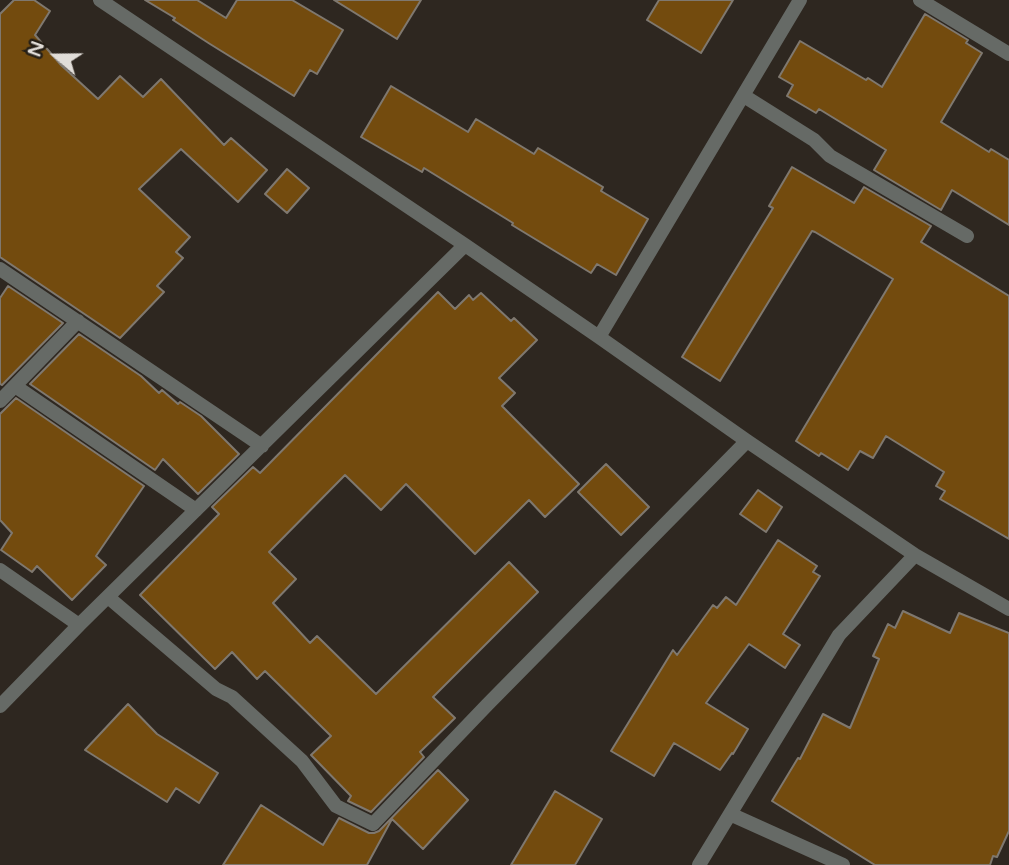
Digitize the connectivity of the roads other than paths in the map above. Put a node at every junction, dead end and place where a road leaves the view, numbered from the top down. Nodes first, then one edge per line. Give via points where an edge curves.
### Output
1 (100, 0) edge
2 (800, 0) edge
3 (920, 0) edge
4 (1009, 54) edge
5 (744, 96) junction
6 (967, 236) dead end
7 (465, 245) junction
8 (0, 268) edge
9 (78, 321) junction
10 (599, 337) junction
11 (15, 386) junction
12 (0, 401) edge
13 (747, 441) junction
14 (262, 446) junction
15 (196, 510) junction
16 (915, 555) junction
17 (0, 570) edge
18 (108, 597) junction
19 (1009, 609) edge
20 (79, 625) junction
21 (0, 706) edge
22 (730, 814) junction
23 (699, 865) edge
24 (843, 865) edge

1 - 7 street
2 - 5 street
3 - 4 street
5 - 6 street via 814,140 830,156
5 - 10 street
7 - 10 street
7 - 14 street
8 - 9 street
9 - 11 street
9 - 14 street
10 - 13 street
11 - 12 street
11 - 15 street
13 - 16 street
13 - 18 street via 373,824 337,806 302,761 232,697 216,690
14 - 15 street
15 - 18 street
16 - 19 street
16 - 22 street via 839,635
17 - 20 street
18 - 20 street
20 - 21 street
22 - 23 street
22 - 24 street

